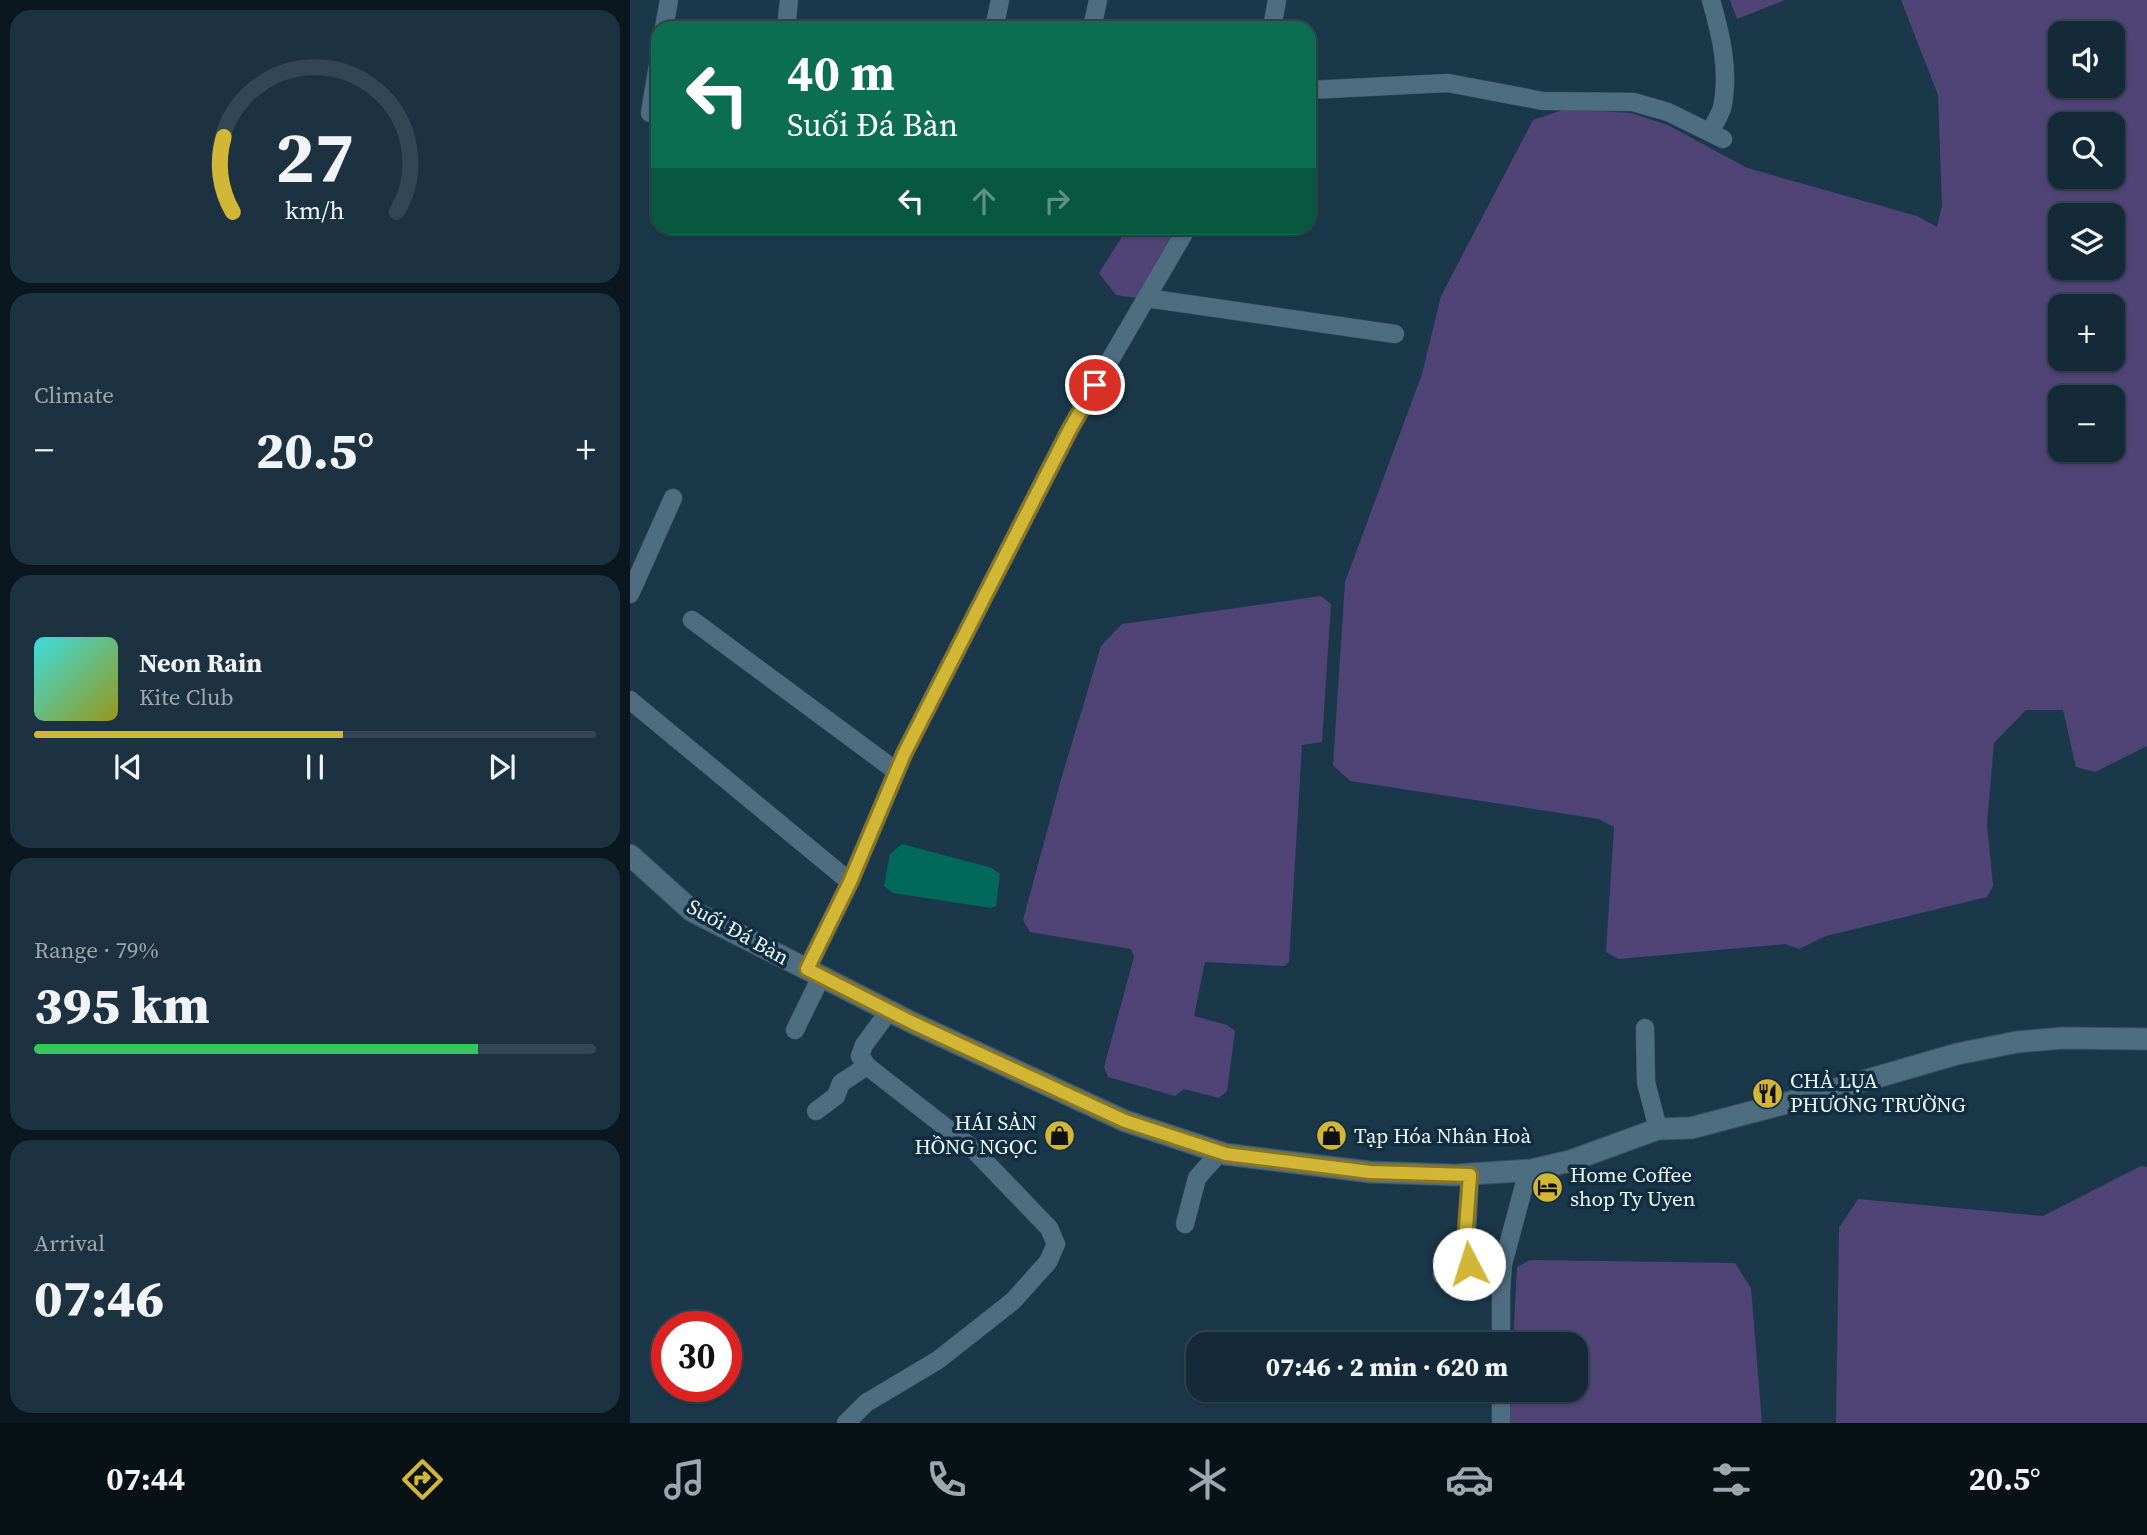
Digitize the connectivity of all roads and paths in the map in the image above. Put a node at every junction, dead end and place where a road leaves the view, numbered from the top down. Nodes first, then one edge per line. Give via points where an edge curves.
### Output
1 (669, 0) edge
2 (789, 0) edge
3 (1000, 0) edge
4 (1098, 0) edge
5 (1277, 0) edge
6 (1711, 0) edge
7 (665, 21) edge
8 (787, 21) edge
9 (996, 21) edge
10 (1094, 21) edge
11 (1273, 21) edge
12 (1316, 90) edge
13 (651, 107) edge
14 (650, 113) dead end
15 (1183, 235) edge
16 (1146, 298) junction
17 (1395, 334) dead end
18 (673, 498) dead end
19 (630, 593) edge
20 (692, 620) dead end
21 (630, 701) edge
22 (896, 771) junction
23 (630, 855) edge
24 (850, 882) junction
25 (814, 973) junction
26 (889, 1011) junction
27 (1645, 1028) dead end
28 (794, 1030) dead end
29 (2147, 1039) edge
30 (867, 1066) junction
31 (816, 1111) dead end
32 (1658, 1129) junction
33 (1220, 1152) junction
34 (1532, 1170) junction
35 (1470, 1175) junction
36 (1185, 1224) dead end
37 (1442, 1275) dead end
38 (1501, 1332) edge
39 (1501, 1402) edge
40 (1501, 1420) dead end
41 (846, 1423) edge

1 - 7 street
2 - 8 street
3 - 9 street
4 - 10 street
5 - 11 street
6 - 12 street via 1727,76 1716,136 1668,112 1633,102 1543,101 1448,83
13 - 14 street
15 - 16 street
16 - 17 street
16 - 22 street via 1070,429
18 - 19 street
20 - 22 street
21 - 24 street
22 - 24 street
23 - 25 street, Suối Đá Bàn via 692,911
24 - 25 street
25 - 26 street, Suối Đá Bàn
25 - 28 street
26 - 30 street via 864,1045 860,1056
26 - 33 street, Suối Đá Bàn via 1125,1121
27 - 32 street via 1646,1082
29 - 32 street, Suối Đá Bàn via 2017,1042 1957,1054 1691,1128
30 - 31 street via 841,1083 836,1096
30 - 41 street via 971,1147 1049,1228 1056,1244 1048,1262 1013,1301 938,1360 866,1403
32 - 34 street, Suối Đá Bàn
33 - 35 street, Suối Đá Bàn via 1370,1172
33 - 36 street via 1197,1178
34 - 35 street, Suối Đá Bàn
34 - 38 street via 1503,1264
35 - 37 street via 1469,1264
39 - 40 street

